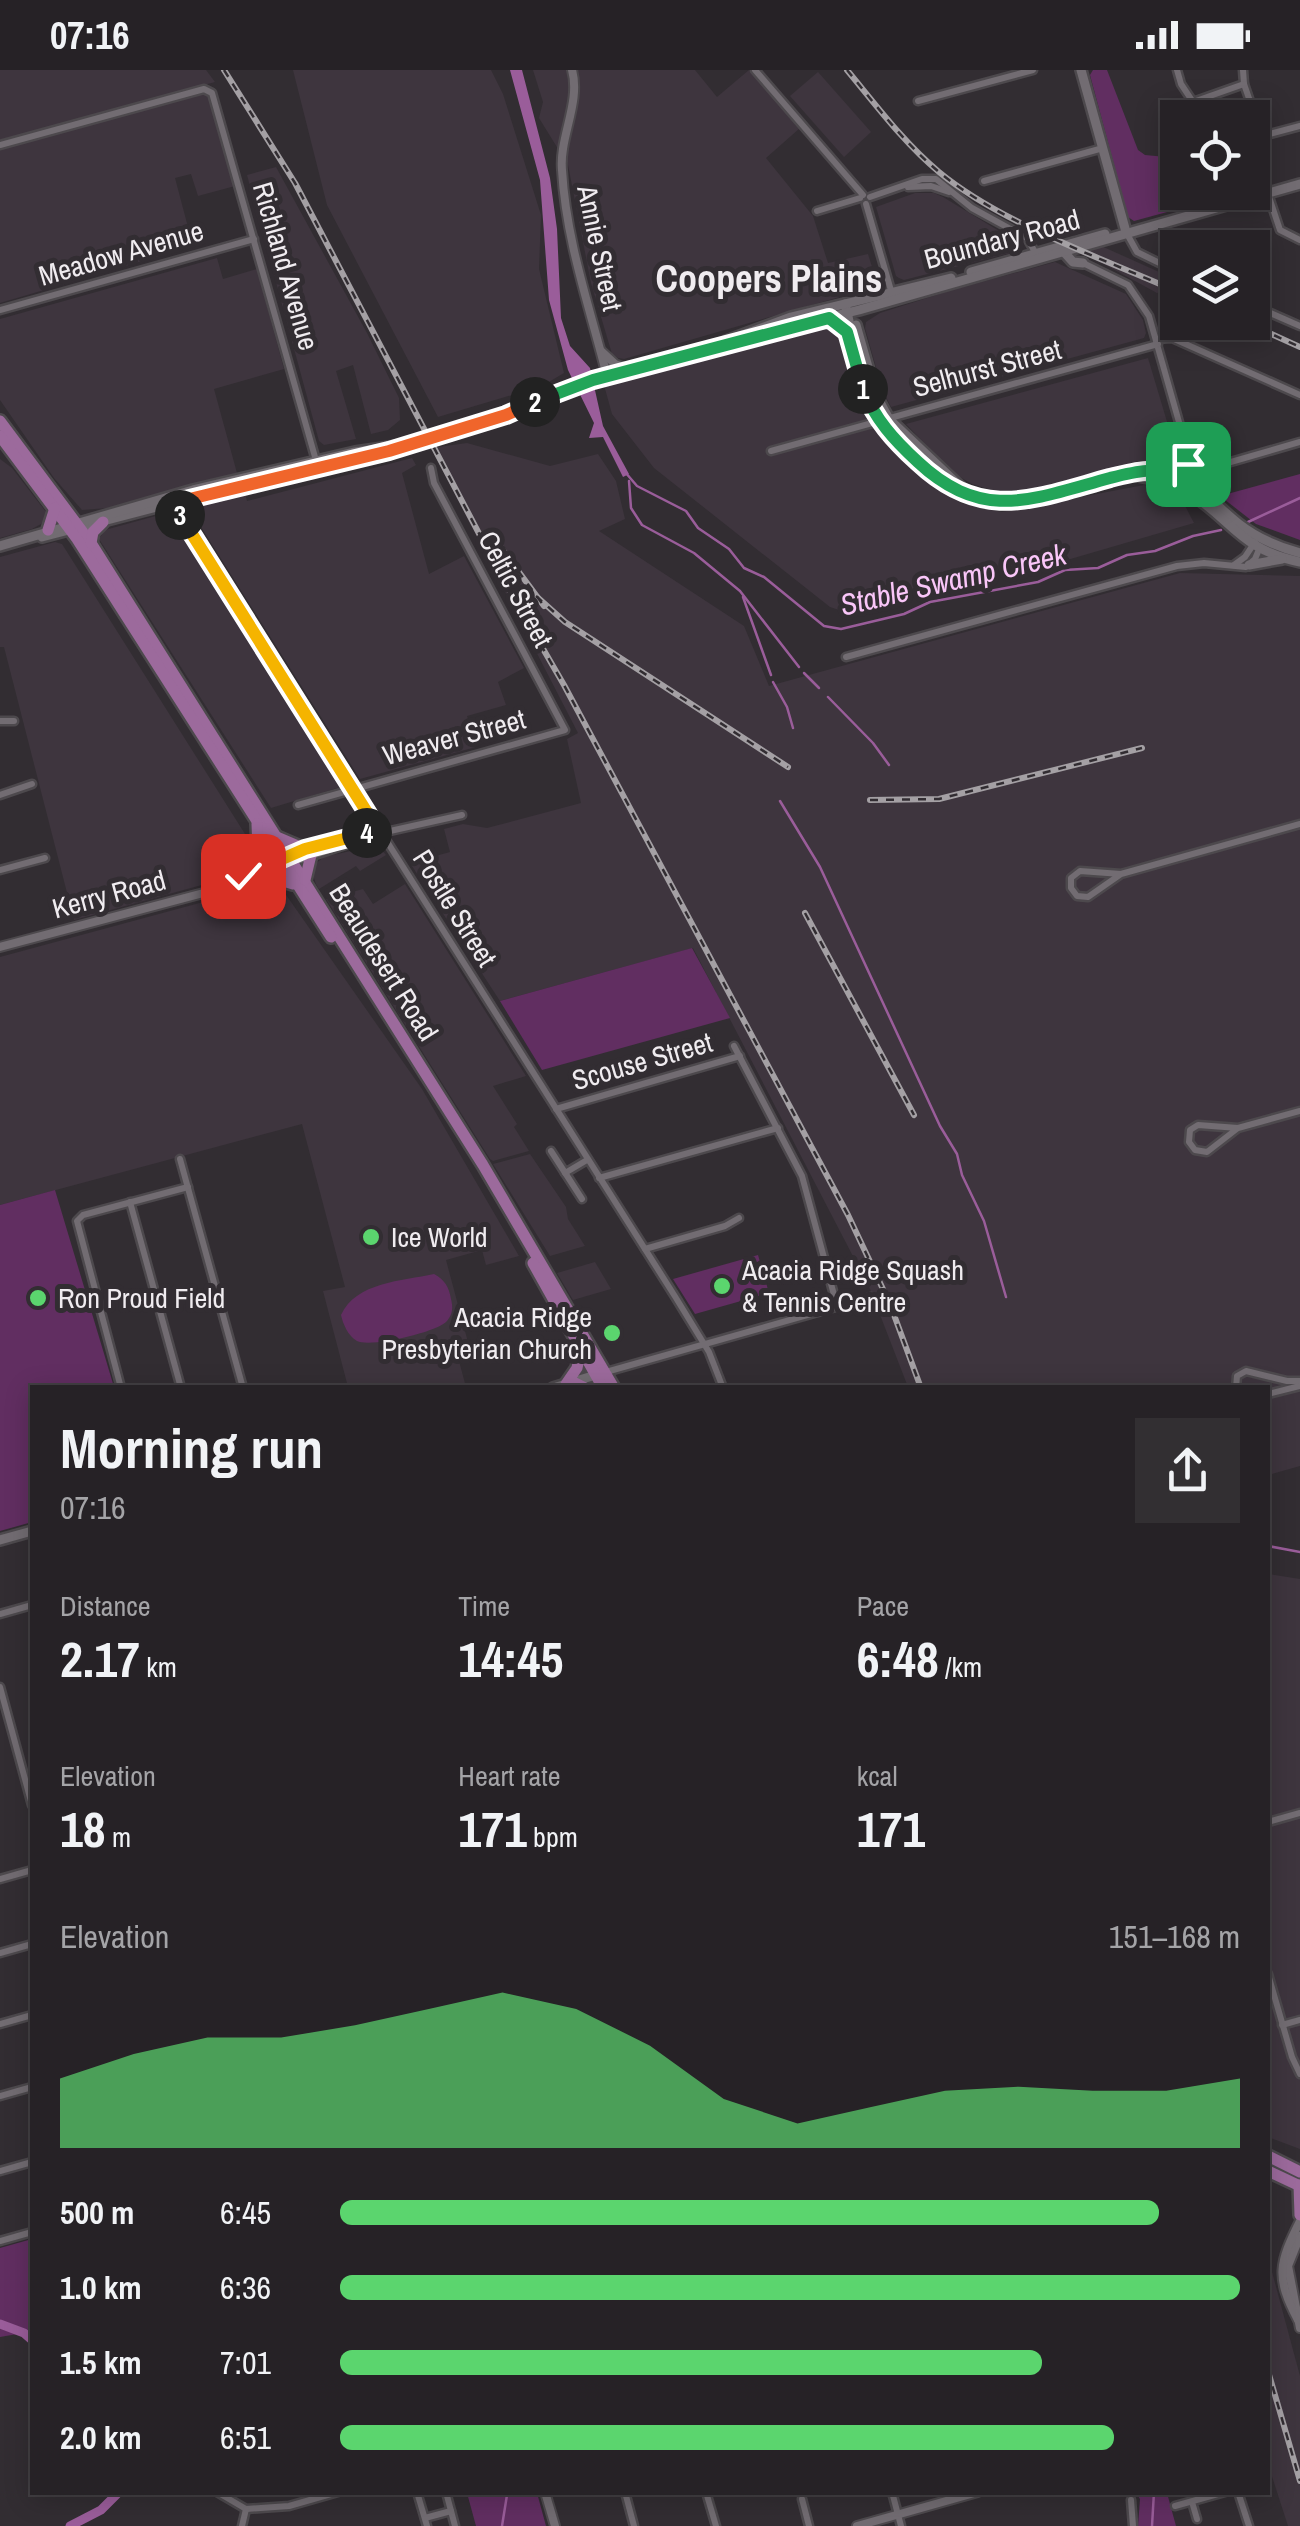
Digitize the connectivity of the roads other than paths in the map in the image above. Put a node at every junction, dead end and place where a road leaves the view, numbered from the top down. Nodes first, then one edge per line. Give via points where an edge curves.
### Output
1 (572, 70) edge
2 (755, 70) edge
3 (1033, 70) edge
4 (1178, 70) edge
5 (1244, 70) edge
6 (1084, 72) edge
7 (1244, 84) junction
8 (1192, 100) edge
9 (1199, 100) edge
10 (1250, 100) edge
11 (918, 102) dead end
12 (1300, 126) edge
13 (1270, 134) edge
14 (0, 146) edge
15 (1103, 148) junction
16 (984, 181) dead end
17 (1300, 184) edge
18 (1270, 192) edge
19 (1270, 198) edge
20 (865, 199) junction
21 (1204, 210) edge
22 (817, 211) dead end
23 (1126, 232) junction
24 (254, 239) junction
25 (1300, 240) edge
26 (1035, 252) junction
27 (1064, 252) junction
28 (1083, 262) joint
29 (1160, 263) edge
30 (892, 295) junction
31 (877, 305) junction
32 (849, 308) junction
33 (0, 310) edge
34 (1270, 313) edge
35 (829, 318) junction
36 (856, 324) junction
37 (1300, 326) edge
38 (1157, 341) junction
39 (719, 344) junction
40 (851, 344) junction
41 (600, 351) junction
42 (630, 370) junction
43 (607, 376) junction
44 (1300, 395) edge
45 (884, 420) junction
46 (0, 421) edge
47 (0, 436) edge
48 (1300, 442) edge
49 (771, 451) dead end
50 (317, 466) junction
51 (431, 468) dead end
52 (1203, 470) dead end
53 (1181, 482) junction
54 (171, 500) junction
55 (55, 508) junction
56 (102, 522) junction
57 (74, 527) junction
58 (48, 530) junction
59 (31, 538) junction
60 (1258, 542) junction
61 (91, 543) junction
62 (0, 546) edge
63 (1300, 554) edge
64 (1285, 558) junction
65 (1300, 562) edge
66 (1250, 565) junction
67 (1233, 566) junction
68 (846, 658) dead end
69 (0, 720) edge
70 (14, 720) dead end
71 (565, 730) joint
72 (32, 784) dead end
73 (354, 789) junction
74 (0, 796) edge
75 (298, 804) dead end
76 (462, 815) dead end
77 (257, 824) junction
78 (1300, 824) edge
79 (380, 833) junction
80 (276, 838) junction
81 (308, 852) junction
82 (45, 858) dead end
83 (286, 861) junction
84 (0, 870) edge
85 (249, 873) junction
86 (1121, 874) junction
87 (263, 875) junction
88 (230, 884) junction
89 (300, 884) junction
90 (0, 947) edge
91 (734, 1046) dead end
92 (740, 1056) junction
93 (556, 1109) junction
94 (1300, 1110) edge
95 (778, 1128) junction
96 (1238, 1128) junction
97 (551, 1151) dead end
98 (180, 1159) dead end
99 (588, 1160) junction
100 (565, 1173) junction
101 (599, 1178) junction
102 (188, 1186) junction
103 (582, 1199) dead end
104 (130, 1202) junction
105 (739, 1218) dead end
106 (645, 1249) junction
107 (871, 1297) dead end
108 (837, 1306) junction
109 (704, 1344) junction
110 (581, 1349) junction
111 (600, 1374) junction
112 (564, 1384) edge
113 (1300, 1384) edge
114 (120, 1385) edge
115 (180, 1385) edge
116 (242, 1385) edge
117 (602, 1385) edge
118 (611, 1385) edge
119 (722, 1385) edge
120 (1236, 1385) edge
121 (1270, 1393) edge
122 (30, 1532) edge
123 (0, 1540) edge
124 (30, 1606) edge
125 (0, 1614) edge
126 (0, 1687) edge
127 (4, 1720) edge
128 (29, 1777) edge
129 (1300, 1812) edge
130 (1270, 1821) edge
131 (30, 1871) edge
132 (0, 1879) edge
133 (30, 1945) edge
134 (0, 1953) edge
135 (1270, 1981) edge
136 (30, 2016) edge
137 (1300, 2020) edge
138 (0, 2024) edge
139 (1282, 2025) junction
140 (1300, 2074) edge
141 (30, 2088) edge
142 (0, 2096) edge
143 (1270, 2157) edge
144 (30, 2163) edge
145 (1297, 2168) edge
146 (0, 2171) edge
147 (1270, 2171) edge
148 (1299, 2186) edge
149 (1300, 2218) edge
150 (30, 2233) edge
151 (1300, 2236) edge
152 (0, 2241) edge
153 (1299, 2324) edge
154 (223, 2495) edge
155 (321, 2495) edge
156 (418, 2495) edge
157 (447, 2495) edge
158 (547, 2495) edge
159 (626, 2495) edge
160 (707, 2495) edge
161 (893, 2495) edge
162 (969, 2495) edge
163 (1216, 2495) edge
164 (1239, 2495) edge
165 (802, 2499) dead end
166 (1131, 2500) dead end
167 (1192, 2502) junction
168 (1175, 2506) dead end
169 (246, 2509) junction
170 (451, 2511) junction
171 (898, 2514) junction
172 (1197, 2519) dead end
173 (426, 2522) edge
174 (242, 2526) edge
175 (455, 2526) edge
176 (555, 2526) edge
177 (634, 2526) edge
178 (716, 2526) edge
179 (810, 2526) edge
180 (856, 2526) edge
181 (902, 2526) edge
182 (1133, 2526) edge
183 (1249, 2526) edge

1 - 41 street, Annie Street via 560,154 563,195
2 - 20 street
3 - 11 street
4 - 8 street
5 - 7 street
6 - 15 main road
7 - 9 street
7 - 10 street
12 - 13 street
14 - 24 street, Richland Avenue via 204,89 215,98
15 - 16 street
15 - 23 main road
17 - 18 main road, Boundary Road
19 - 25 street via 1280,230
20 - 22 street
20 - 26 street via 930,178 1027,238
20 - 30 street
21 - 23 main road, Boundary Road
23 - 26 main road, Boundary Road
23 - 27 main road, Boundary Road
23 - 29 street via 1137,252
24 - 33 street, Meadow Avenue
24 - 50 street, Richland Avenue
26 - 30 main road, Boundary Road
27 - 28 main road
27 - 30 main road, Boundary Road
28 - 38 street via 1133,290
30 - 31 main road, Boundary Road
30 - 32 main road, Boundary Road
31 - 32 main road, Boundary Road
31 - 36 main road
32 - 35 main road, Boundary Road
32 - 36 main road
32 - 39 main road, Boundary Road via 774,322
32 - 40 main road
34 - 37 street
35 - 39 main road, Boundary Road
35 - 40 main road
36 - 45 main road
38 - 44 street via 1172,338
38 - 45 street, Selhurst Street
38 - 53 street via 1188,454
39 - 42 main road, Boundary Road
40 - 45 main road via 864,390
41 - 42 street
41 - 43 street, Annie Street
42 - 43 main road, Boundary Road
43 - 50 main road, Boundary Road, bridge via 506,415
45 - 49 street, Selhurst Street
45 - 53 main road via 933,476 955,491 997,501 1024,501 1138,470
46 - 57 highway, Beaudesert Road
47 - 55 highway, Beaudesert Road
48 - 52 street
50 - 54 main road, Boundary Road
51 - 71 street, Celtic Street
53 - 60 main road
54 - 56 main road, Boundary Road
54 - 57 main road, Boundary Road
54 - 73 street, Postle Street
55 - 57 highway, Beaudesert Road
55 - 58 highway
56 - 57 main road, Boundary Road
56 - 61 highway
57 - 58 main road, Boundary Road
57 - 59 main road, Boundary Road
57 - 61 highway, Beaudesert Road
57 - 77 highway, Beaudesert Road
58 - 59 main road, Boundary Road
59 - 62 main road, Boundary Road
60 - 63 main road
60 - 64 main road
60 - 66 street
60 - 67 street
61 - 80 highway, Beaudesert Road
64 - 65 main road
64 - 66 main road
66 - 67 street
67 - 68 street via 1176,566
69 - 70 street
71 - 73 street, Weaver Street
72 - 74 street
73 - 75 street, Weaver Street
73 - 79 street, Postle Street
76 - 79 street, Kerry Road
77 - 83 highway, Beaudesert Road
77 - 85 highway via 258,850
78 - 86 street
79 - 81 street, Kerry Road
79 - 93 street, Postle Street
80 - 81 highway
80 - 83 highway, Beaudesert Road
81 - 83 street, Kerry Road
81 - 89 highway
82 - 84 street
83 - 85 street, Kerry Road
83 - 87 street, Kerry Road
83 - 89 highway, Beaudesert Road
85 - 88 street, Kerry Road
86 - 86 street via 1088,898 1072,890 1078,872
87 - 88 street, Kerry Road
87 - 89 highway
88 - 90 street, Kerry Road
89 - 110 highway, Beaudesert Road via 518,1234
89 - 111 highway, Beaudesert Road via 483,1165
91 - 92 street
92 - 93 street, Scouse Street
92 - 95 street
93 - 99 street, Postle Street
94 - 96 street
95 - 101 street
95 - 108 street via 802,1176
96 - 96 street via 1206,1152 1189,1142 1190,1130 1200,1124
97 - 100 street
98 - 102 street
99 - 100 street
99 - 101 street, Postle Street
100 - 103 street
101 - 106 street, Postle Street
102 - 104 street
102 - 116 street
104 - 114 street via 78,1219 77,1227
104 - 115 street
105 - 106 street
106 - 109 street, Postle Street
107 - 108 street
108 - 109 street
109 - 111 street
109 - 119 street, Postle Street
110 - 111 highway, Beaudesert Road
110 - 112 highway
111 - 112 main road
111 - 117 highway, Beaudesert Road
111 - 118 highway, Beaudesert Road
113 - 120 street via 1246,1370
113 - 121 street
122 - 123 main road
124 - 125 street
126 - 127 street
127 - 128 street
129 - 130 street
131 - 132 street
133 - 134 street
135 - 139 street
136 - 138 street
137 - 139 street
139 - 140 street
141 - 142 street
143 - 145 highway
144 - 146 street
147 - 148 highway
148 - 149 highway
149 - 153 street via 1281,2262
150 - 152 street
151 - 153 street via 1288,2266
154 - 169 street
155 - 169 street
156 - 173 street
157 - 170 street
158 - 176 street
159 - 177 street
160 - 178 street
161 - 171 street
162 - 171 street
163 - 167 street
164 - 183 street
165 - 179 street
166 - 182 street
167 - 168 street
167 - 172 street
169 - 174 street
170 - 173 street
170 - 175 street
171 - 180 street
171 - 181 street

